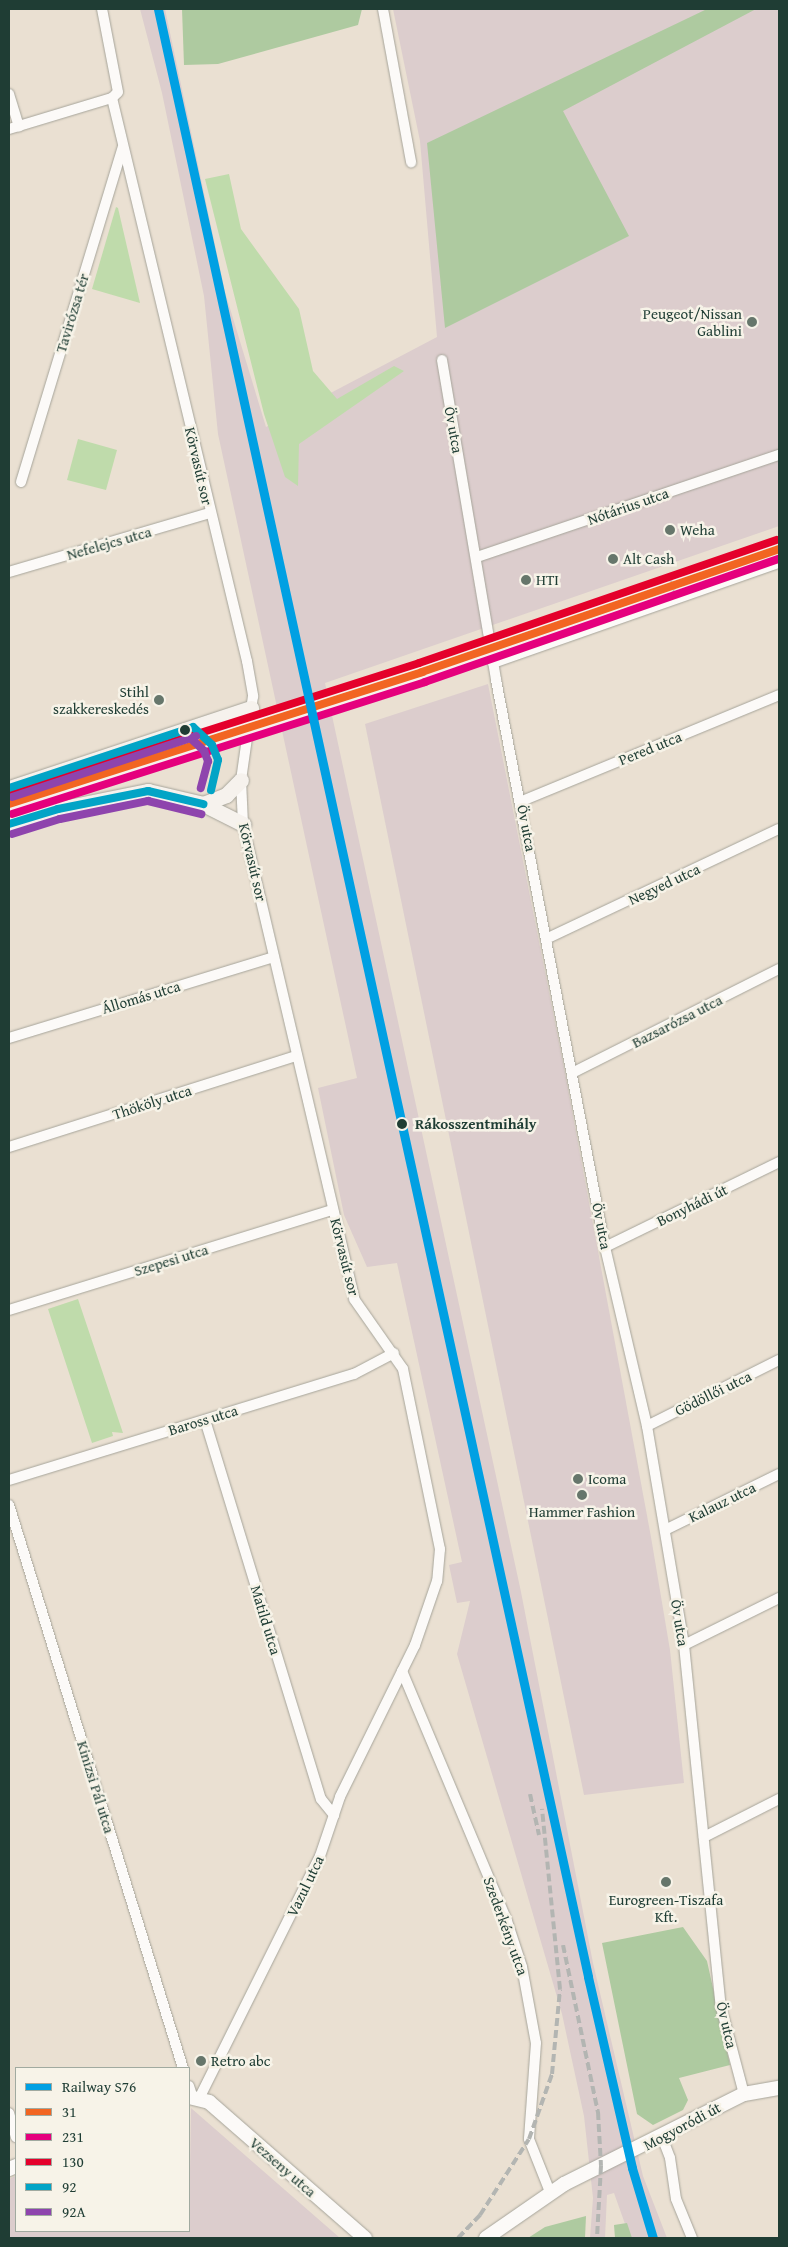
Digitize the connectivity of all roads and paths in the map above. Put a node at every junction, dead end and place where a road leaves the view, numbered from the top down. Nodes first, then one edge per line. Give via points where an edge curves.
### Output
1 (102, 9) edge
2 (383, 9) edge
3 (9, 94) edge
4 (112, 98) junction
5 (14, 128) edge
6 (124, 144) junction
7 (411, 162) dead end
8 (442, 360) dead end
9 (779, 455) edge
10 (21, 482) dead end
11 (210, 514) junction
12 (779, 549) edge
13 (477, 557) junction
14 (779, 563) edge
15 (9, 572) edge
16 (493, 663) junction
17 (779, 695) edge
18 (251, 708) junction
19 (241, 780) junction
20 (9, 788) edge
21 (522, 801) junction
22 (9, 804) edge
23 (203, 804) junction
24 (9, 824) edge
25 (243, 824) junction
26 (779, 829) edge
27 (548, 938) junction
28 (274, 957) junction
29 (779, 969) edge
30 (9, 1038) edge
31 (296, 1056) junction
32 (574, 1072) junction
33 (9, 1147) edge
34 (779, 1162) edge
35 (333, 1210) junction
36 (605, 1247) junction
37 (9, 1310) edge
38 (394, 1353) junction
39 (779, 1360) edge
40 (205, 1420) junction
41 (647, 1426) junction
42 (779, 1474) edge
43 (9, 1480) edge
44 (9, 1505) edge
45 (665, 1530) junction
46 (779, 1598) edge
47 (684, 1645) junction
48 (402, 1671) junction
49 (779, 1800) edge
50 (334, 1815) junction
51 (704, 1837) junction
52 (183, 2067) edge
53 (778, 2090) edge
54 (192, 2094) edge
55 (744, 2094) junction
56 (9, 2113) edge
57 (15, 2134) edge
58 (662, 2137) junction
59 (550, 2192) junction
60 (365, 2238) edge
61 (486, 2238) edge
62 (692, 2238) edge

1 - 4 street, Körvasút sor via 119,88
2 - 7 street
3 - 5 street
4 - 5 street
4 - 6 street, Körvasút sor
6 - 10 street, Tavirózsa tér
6 - 11 street, Körvasút sor
8 - 13 street, Öv utca
9 - 13 street, Nótárius utca
11 - 15 street, Nefelejcs utca
11 - 18 street, Körvasút sor via 247,661 253,696
12 - 22 main road, bridge via 304,710
13 - 16 street, Öv utca
14 - 16 street
16 - 21 street, Öv utca
17 - 21 street, Pered utca
18 - 19 street, Körvasút sor
18 - 20 main road
19 - 23 main road via 226,795
19 - 25 street, Körvasút sor
21 - 27 street, Öv utca
23 - 24 main road via 148,792 58,809
23 - 25 main road
25 - 28 street, Körvasút sor
26 - 27 street, Negyed utca
27 - 32 street, Öv utca
28 - 30 street, Állomás utca
28 - 31 street, Körvasút sor
29 - 32 street, Bazsarózsa utca
31 - 33 street, Thököly utca
31 - 35 street, Körvasút sor
32 - 36 street, Öv utca
34 - 36 street, Bonyhádi út
35 - 37 street, Szepesi utca
35 - 38 street, Körvasút sor via 354,1299
36 - 41 street, Öv utca
38 - 40 street, Baross utca via 354,1374
38 - 48 street, Körvasút sor via 404,1369 440,1549 431,1603
39 - 41 street, Gödöllői utca
40 - 43 street, Baross utca
40 - 50 street, Matild utca via 321,1800
41 - 45 street, Öv utca
42 - 45 street, Kalauz utca
44 - 52 street, Kinizsi Pál utca
45 - 47 street, Öv utca
46 - 47 street
47 - 51 street, Öv utca
48 - 50 street, Vazul utca
48 - 59 street, Szederkény utca via 507,1921 522,1966 536,2043 529,2138
49 - 51 street
50 - 54 street, Vazul utca via 320,1856
51 - 55 street, Öv utca via 721,2007
53 - 55 street, Mogyoródi út
54 - 60 street, Vezseny utca
55 - 58 street, Mogyoródi út
56 - 57 street
58 - 59 street, Mogyoródi út
58 - 62 street via 670,2158 676,2199
59 - 61 street, Mogyoródi út

